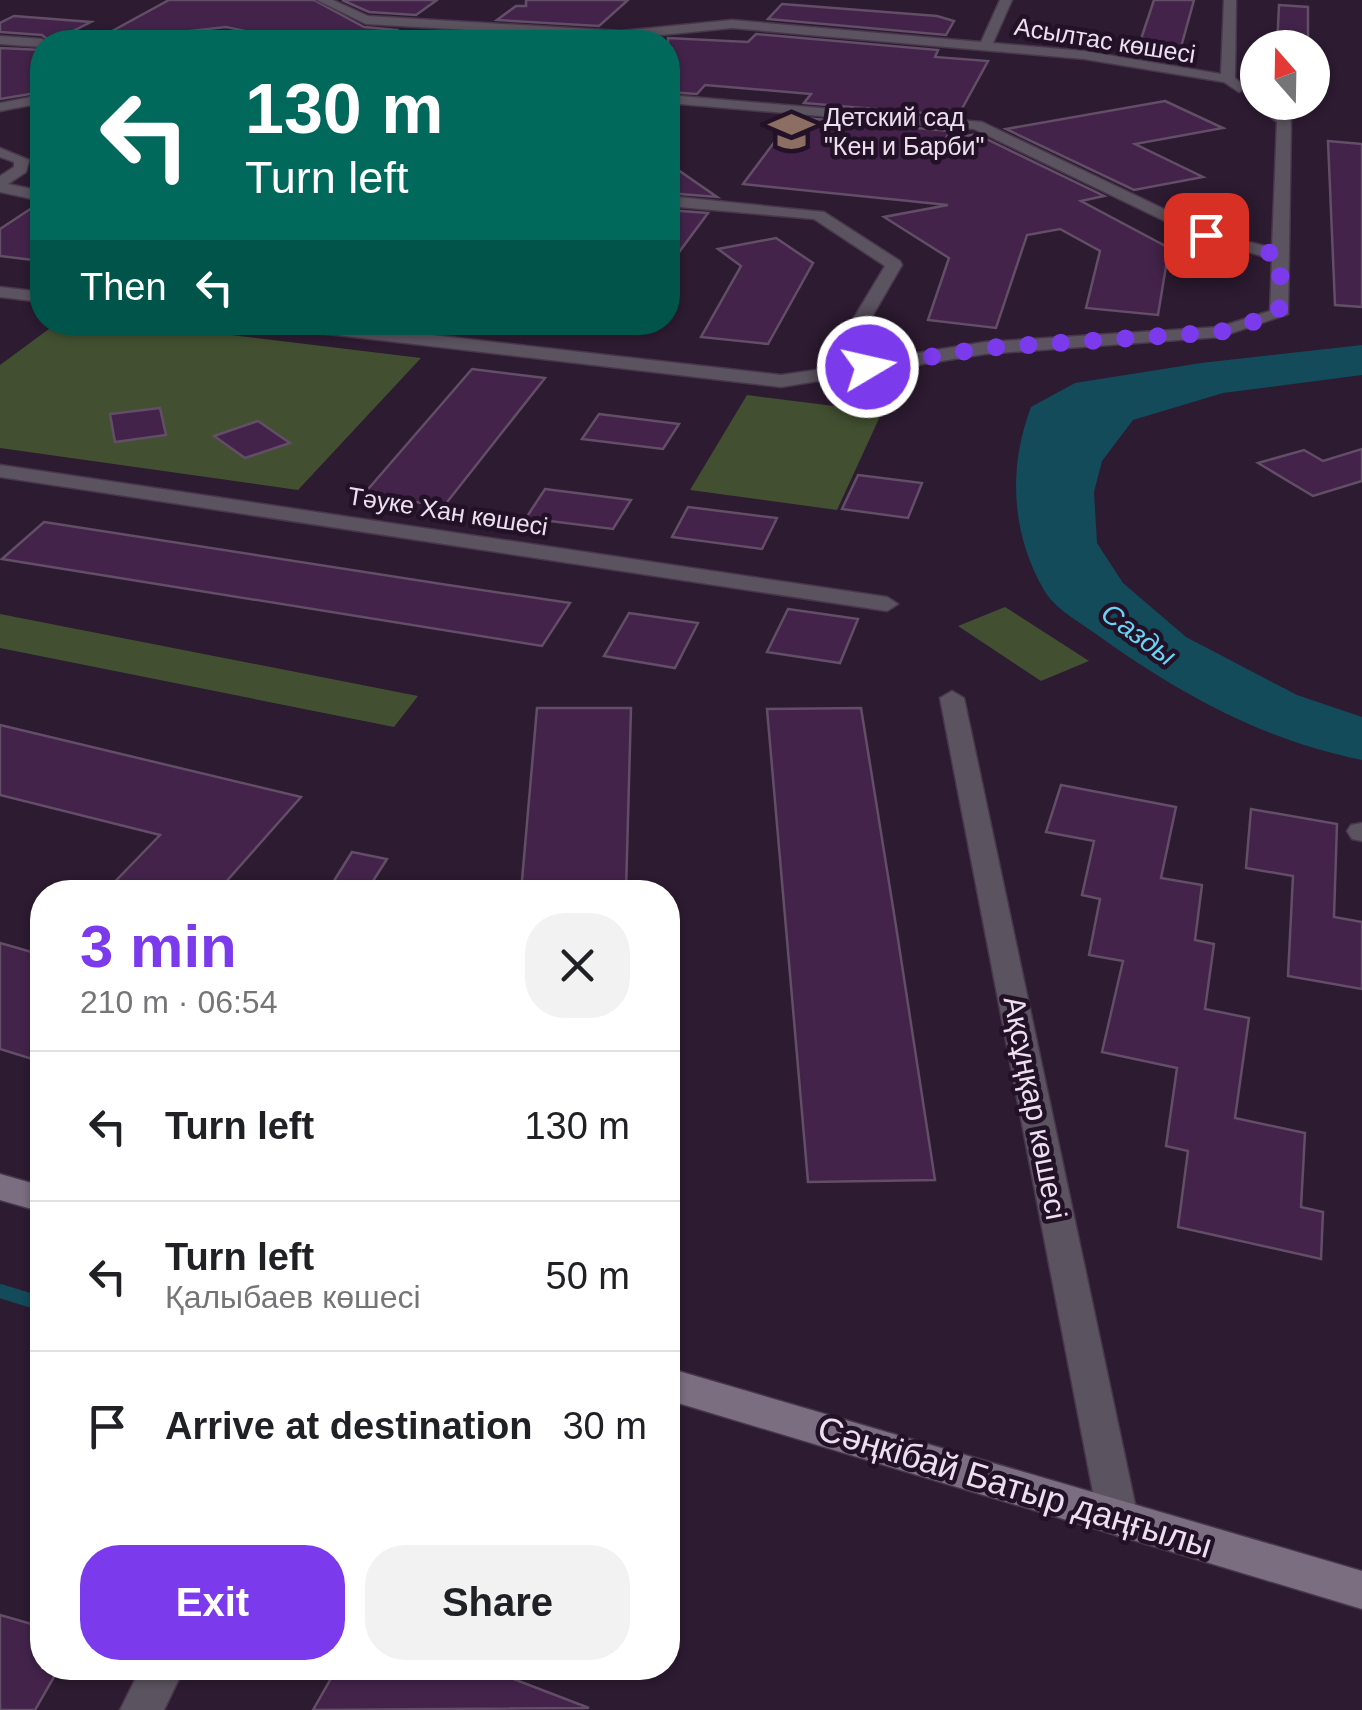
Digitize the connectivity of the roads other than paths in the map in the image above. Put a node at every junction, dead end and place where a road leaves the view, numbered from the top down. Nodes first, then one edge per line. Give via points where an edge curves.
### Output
1 (322, 0) edge
2 (1006, 0) edge
3 (1230, 0) edge
4 (525, 30) edge
5 (655, 30) edge
6 (0, 40) edge
7 (30, 42) edge
8 (986, 45) junction
9 (1228, 79) junction
10 (1240, 88) edge
11 (680, 101) edge
12 (30, 102) edge
13 (0, 108) edge
14 (1283, 120) edge
15 (0, 152) edge
16 (0, 185) edge
17 (30, 195) edge
18 (680, 202) edge
19 (1281, 256) junction
20 (0, 292) edge
21 (30, 296) edge
22 (381, 335) edge
23 (830, 373) junction
24 (0, 471) edge
25 (887, 604) dead end
26 (952, 698) dead end
27 (0, 1186) edge
28 (30, 1195) edge
29 (680, 1388) edge
30 (1118, 1518) junction
31 (1362, 1590) edge
32 (157, 1680) edge
33 (141, 1710) edge

1 - 4 street, Асылтас көшесі via 366,20
2 - 8 street
3 - 9 street
5 - 8 street, Асылтас көшесі via 736,18
6 - 7 street
8 - 9 street, Асылтас көшесі
9 - 10 street
11 - 19 street via 977,125 1206,235
12 - 13 street
14 - 19 street
15 - 16 street via 22,160
16 - 17 street
18 - 23 street via 818,214 894,266
19 - 23 street via 1279,314 1220,332 985,348
20 - 21 street
22 - 23 street via 781,381
24 - 25 street, Тәуке Хан көшесі
26 - 30 street, Ақсұңқар көшесі
27 - 28 main road
29 - 30 main road, Сәңкібай Батыр даңғылы
30 - 31 main road, Сәңкібай Батыр даңғылы
32 - 33 street

